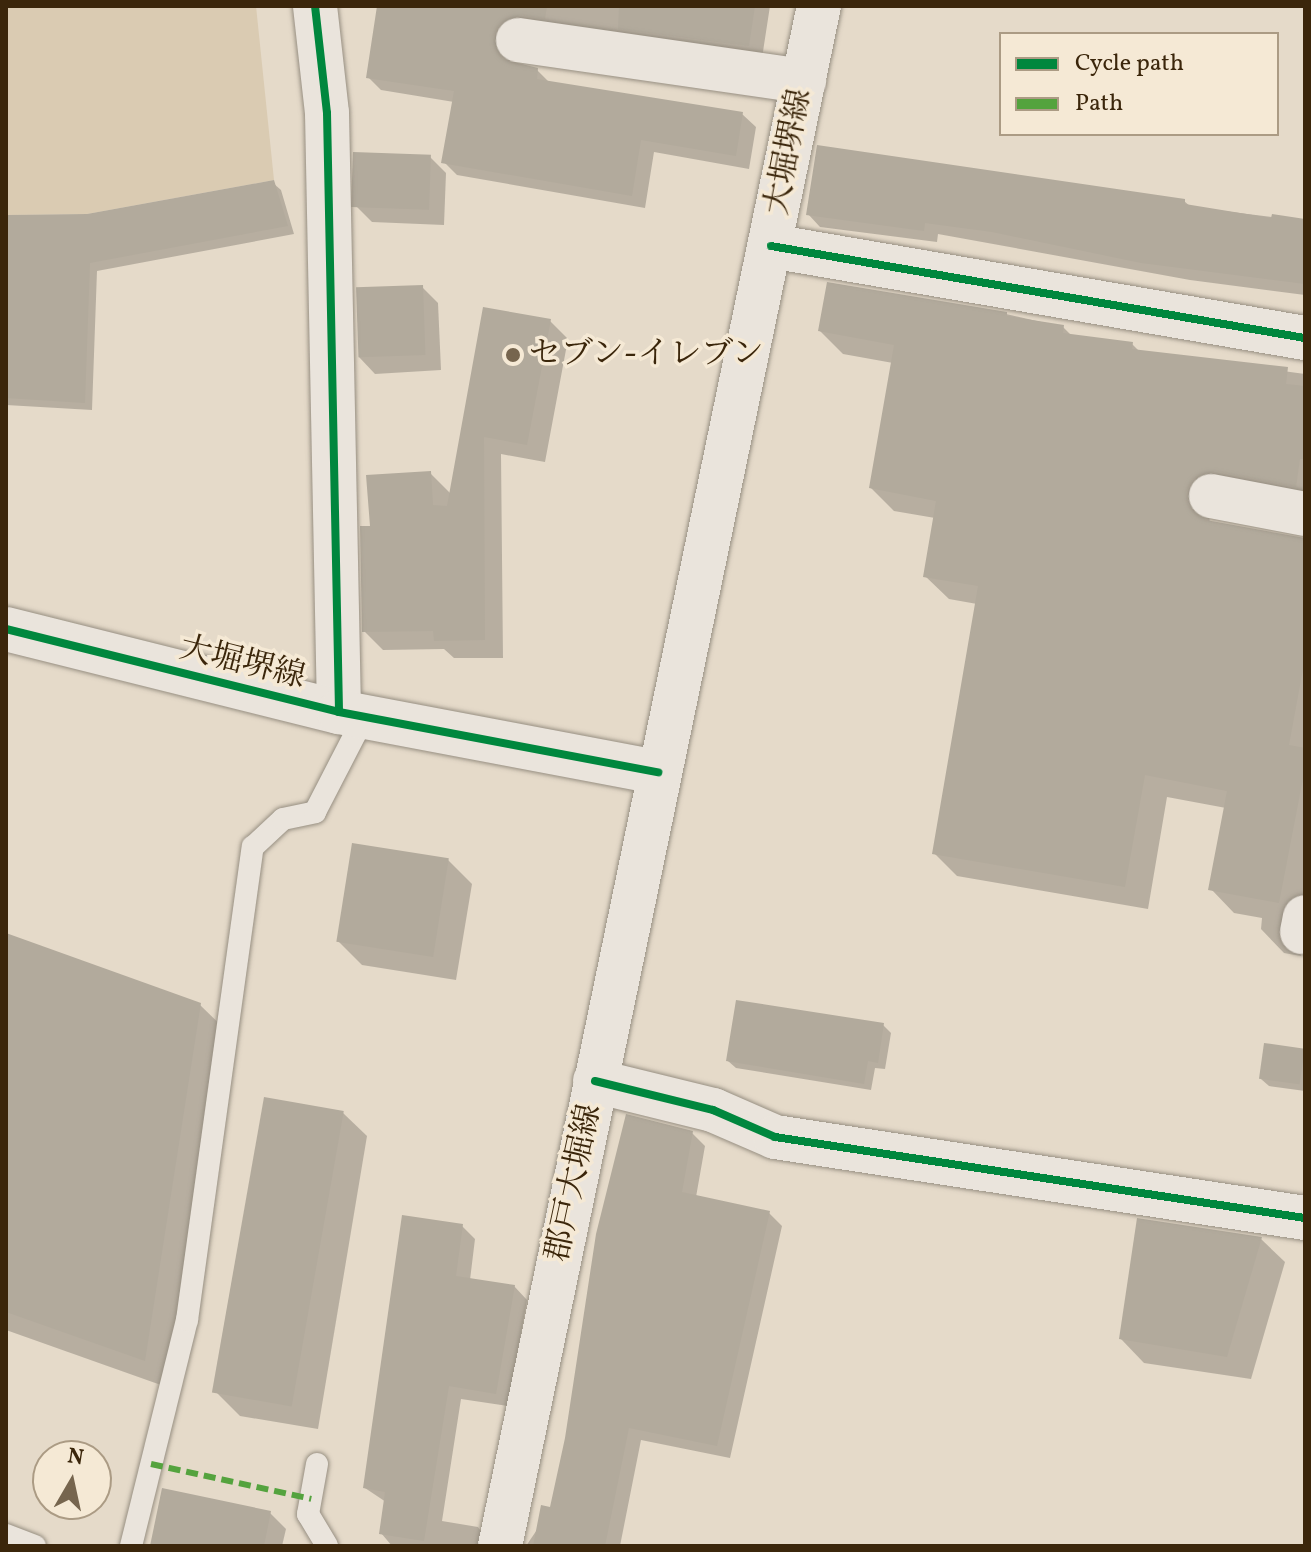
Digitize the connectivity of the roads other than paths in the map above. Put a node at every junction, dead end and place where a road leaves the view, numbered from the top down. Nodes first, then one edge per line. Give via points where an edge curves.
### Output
1 (315, 6) edge
2 (819, 6) edge
3 (518, 40) dead end
4 (804, 81) junction
5 (771, 246) junction
6 (1305, 338) edge
7 (1211, 496) dead end
8 (1305, 514) edge
9 (6, 629) edge
10 (352, 715) junction
11 (658, 772) junction
12 (595, 1081) junction
13 (1305, 1218) edge
14 (317, 1464) dead end
15 (6, 1535) edge
16 (35, 1546) edge
17 (131, 1546) edge
18 (327, 1546) edge
19 (500, 1546) edge

1 - 10 street via 327,113
2 - 4 street, 大堀堺線
3 - 4 street
4 - 5 street, 大堀堺線
5 - 6 street
5 - 11 street, 大堀堺線
7 - 8 street
9 - 10 street, 大堀堺線
10 - 11 street, 大堀堺線
10 - 17 lane via 315,812 283,819 253,847 187,1320
11 - 12 street, 郡戸大堀線
12 - 13 street via 713,1110 775,1137
12 - 19 street, 郡戸大堀線
14 - 18 lane via 308,1514
15 - 16 lane

